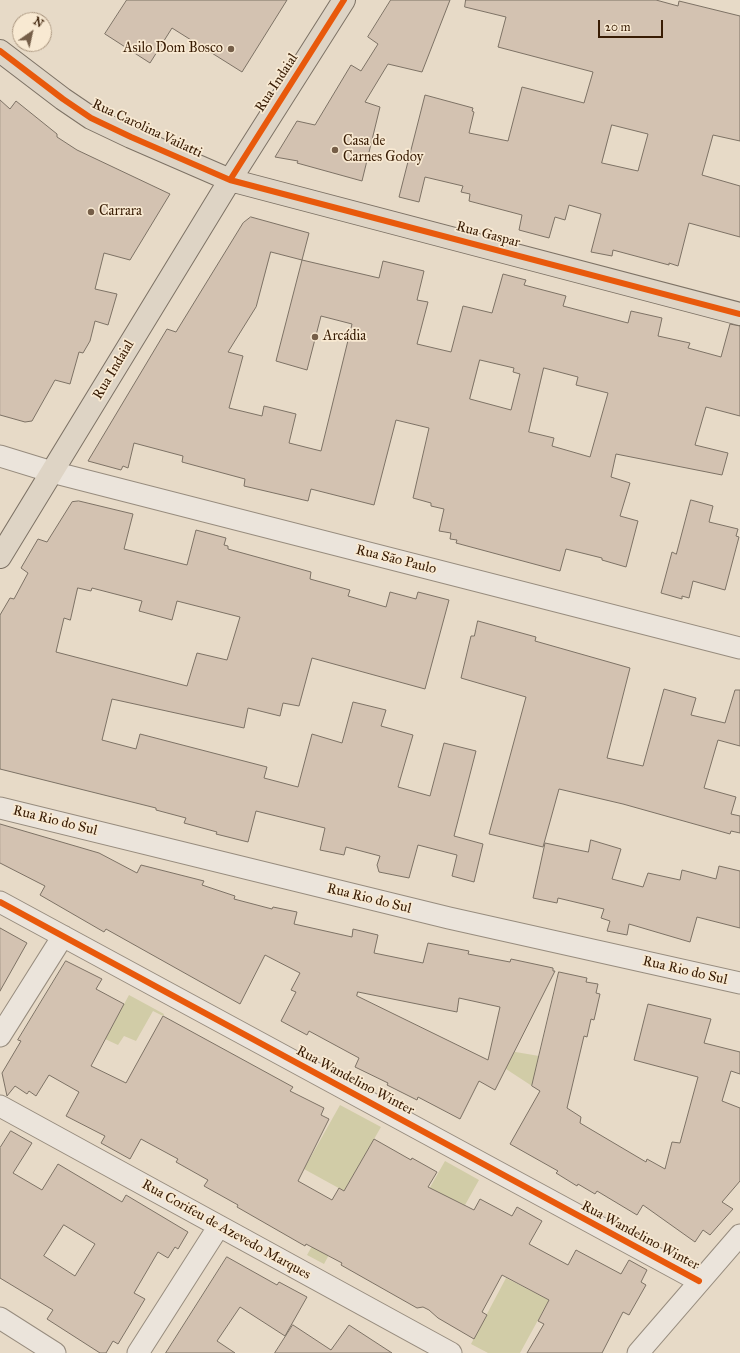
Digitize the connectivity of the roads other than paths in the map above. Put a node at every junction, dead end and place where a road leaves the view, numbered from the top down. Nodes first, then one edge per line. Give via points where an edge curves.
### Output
1 (344, 0) edge
2 (0, 51) edge
3 (230, 180) junction
4 (740, 314) edge
5 (0, 456) edge
6 (52, 472) junction
7 (0, 557) edge
8 (740, 648) edge
9 (0, 808) edge
10 (0, 902) edge
11 (63, 936) junction
12 (740, 983) edge
13 (0, 1036) edge
14 (0, 1106) edge
15 (219, 1226) junction
16 (740, 1235) edge
17 (699, 1281) junction
18 (0, 1318) edge
19 (55, 1353) edge
20 (138, 1353) edge
21 (451, 1353) edge
22 (638, 1353) edge

1 - 3 main road, Rua Indaial
2 - 3 main road, Rua Carolina Vailatti via 91,118
3 - 4 main road, Rua Gaspar
3 - 6 main road, Rua Indaial
5 - 6 street, Rua São Paulo
6 - 7 main road, Rua Indaial
6 - 8 street, Rua São Paulo
9 - 12 street, Rua Rio do Sul via 449,918
10 - 11 street, Rua Wandelino Winter
11 - 13 street
11 - 17 street, Rua Wandelino Winter
14 - 15 street, Rua Corifeu de Azevedo Marques
15 - 20 street
15 - 21 street, Rua Corifeu de Azevedo Marques
16 - 17 street
17 - 22 street
18 - 19 street

